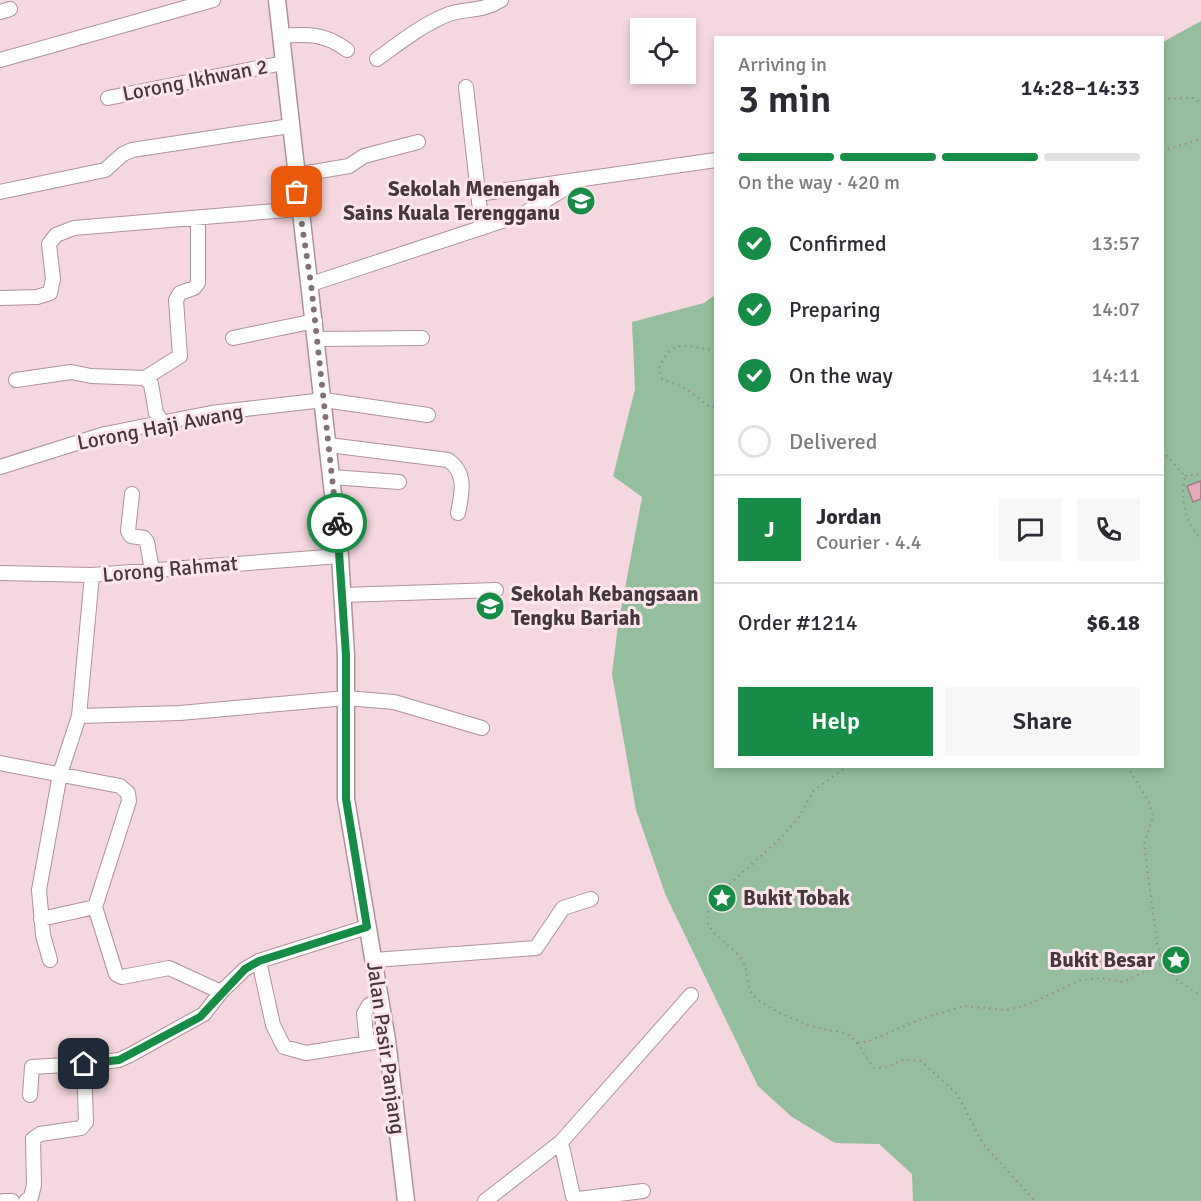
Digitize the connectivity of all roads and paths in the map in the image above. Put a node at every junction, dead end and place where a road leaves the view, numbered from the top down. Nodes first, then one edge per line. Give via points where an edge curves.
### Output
1 (213, 0) edge
2 (277, 0) edge
3 (501, 0) edge
4 (281, 36) junction
5 (347, 50) dead end
6 (377, 59) dead end
7 (0, 60) edge
8 (283, 63) junction
9 (466, 87) dead end
10 (108, 98) dead end
11 (1164, 99) edge
12 (1201, 103) edge
13 (290, 126) junction
14 (1201, 139) edge
15 (418, 142) dead end
16 (1164, 150) edge
17 (714, 160) edge
18 (296, 175) junction
19 (579, 180) junction
20 (0, 192) edge
21 (478, 194) junction
22 (299, 209) junction
23 (198, 219) junction
24 (482, 228) junction
25 (311, 284) junction
26 (0, 298) edge
27 (315, 321) junction
28 (233, 338) dead end
29 (422, 338) dead end
30 (317, 339) junction
31 (714, 350) edge
32 (146, 378) junction
33 (16, 380) dead end
34 (324, 400) junction
35 (714, 408) edge
36 (428, 416) dead end
37 (163, 423) junction
38 (329, 445) junction
39 (1164, 453) edge
40 (0, 467) edge
41 (1201, 474) edge
42 (1185, 476) junction
43 (332, 477) junction
44 (399, 482) dead end
45 (132, 494) dead end
46 (458, 513) dead end
47 (1201, 540) edge
48 (340, 556) junction
49 (152, 570) junction
50 (0, 573) edge
51 (92, 575) junction
52 (496, 590) dead end
53 (342, 595) junction
54 (346, 698) junction
55 (79, 716) junction
56 (482, 728) dead end
57 (0, 763) edge
58 (845, 768) edge
59 (1128, 768) edge
60 (60, 774) junction
61 (591, 899) dead end
62 (95, 908) junction
63 (41, 919) junction
64 (367, 927) junction
65 (50, 960) dead end
66 (374, 960) junction
67 (259, 961) junction
68 (1163, 963) junction
69 (221, 992) junction
70 (691, 995) dead end
71 (1201, 996) edge
72 (380, 1000) junction
73 (387, 1040) junction
74 (367, 1043) junction
75 (857, 1043) junction
76 (84, 1064) junction
77 (30, 1095) dead end
78 (561, 1142) junction
79 (643, 1191) dead end
80 (3, 1201) edge
81 (12, 1201) edge
82 (26, 1201) edge
83 (406, 1201) edge
84 (485, 1201) edge
85 (1035, 1201) edge

1 - 7 street
2 - 4 main road, Jalan Pasir Panjang
3 - 6 street via 484,10 446,15
4 - 5 street via 316,34
4 - 8 main road, Jalan Pasir Panjang
8 - 10 street, Lorong Ikhwan 2
8 - 13 main road, Jalan Pasir Panjang
9 - 21 street
11 - 12 path via 1193,98
13 - 18 main road, Jalan Pasir Panjang
13 - 20 street via 132,150 105,170
14 - 16 path
15 - 18 street via 364,156 349,166
17 - 19 street
18 - 22 main road, Jalan Pasir Panjang
19 - 21 street
19 - 24 street via 523,214
21 - 24 street
22 - 23 street
22 - 25 main road, Jalan Pasir Panjang
23 - 26 street via 63,232 49,244 53,279 50,293
23 - 32 street via 198,283 180,293 176,300 180,356
24 - 25 street
25 - 27 main road, Jalan Pasir Panjang
27 - 28 street
27 - 30 main road, Jalan Pasir Panjang
29 - 30 street
30 - 34 main road, Jalan Pasir Panjang
31 - 35 path via 674,347 659,368 662,379 685,388
32 - 33 street via 71,372
32 - 37 street
34 - 36 street, Lorong Haji Awang
34 - 37 street, Lorong Haji Awang
34 - 38 main road, Jalan Pasir Panjang
37 - 40 street, Lorong Haji Awang via 105,434
38 - 43 main road, Jalan Pasir Panjang
38 - 46 street via 448,460 461,474
39 - 42 path
41 - 42 path
42 - 47 path via 1181,493 1186,514
43 - 44 street
43 - 48 main road, Jalan Pasir Panjang
45 - 49 street via 128,531 147,542
48 - 49 street, Lorong Rahmat
48 - 53 main road, Jalan Pasir Panjang
49 - 51 street, Lorong Rahmat
50 - 51 street, Lorong Rahmat
51 - 55 street
52 - 53 street
53 - 54 main road, Jalan Pasir Panjang
54 - 55 street via 180,713
54 - 56 street via 394,702
54 - 64 main road, Jalan Pasir Panjang via 346,799
55 - 60 street
57 - 60 street
58 - 75 path via 814,790 781,838 715,897 707,910 706,923 717,938 741,957 747,969 745,983 761,1002 809,1025 845,1033
59 - 68 path via 1149,802 1153,817 1144,844
60 - 62 street via 120,786 128,793 129,801
60 - 63 street via 39,890
61 - 66 street via 563,908 536,948
62 - 63 street
62 - 69 street via 116,974 122,977 169,968
63 - 65 street
64 - 66 main road, Jalan Pasir Panjang
64 - 67 street
66 - 72 main road, Jalan Pasir Panjang
67 - 69 street
67 - 74 street via 276,1036 284,1047 306,1053
68 - 71 path via 1177,980
68 - 75 path via 1123,982 1091,978 1006,1010 964,1006
69 - 76 street via 200,1017 130,1055
70 - 78 street
72 - 73 main road, Jalan Pasir Panjang
72 - 74 street via 369,1005 364,1014
73 - 74 street
73 - 83 main road, Jalan Pasir Panjang
75 - 85 path via 874,1068 903,1060 921,1061 942,1079 958,1095 983,1144
76 - 77 street via 32,1067
76 - 82 street via 86,1122 81,1128 40,1134 33,1140 33,1192
78 - 79 street via 573,1196 578,1199
78 - 84 street
80 - 81 street

